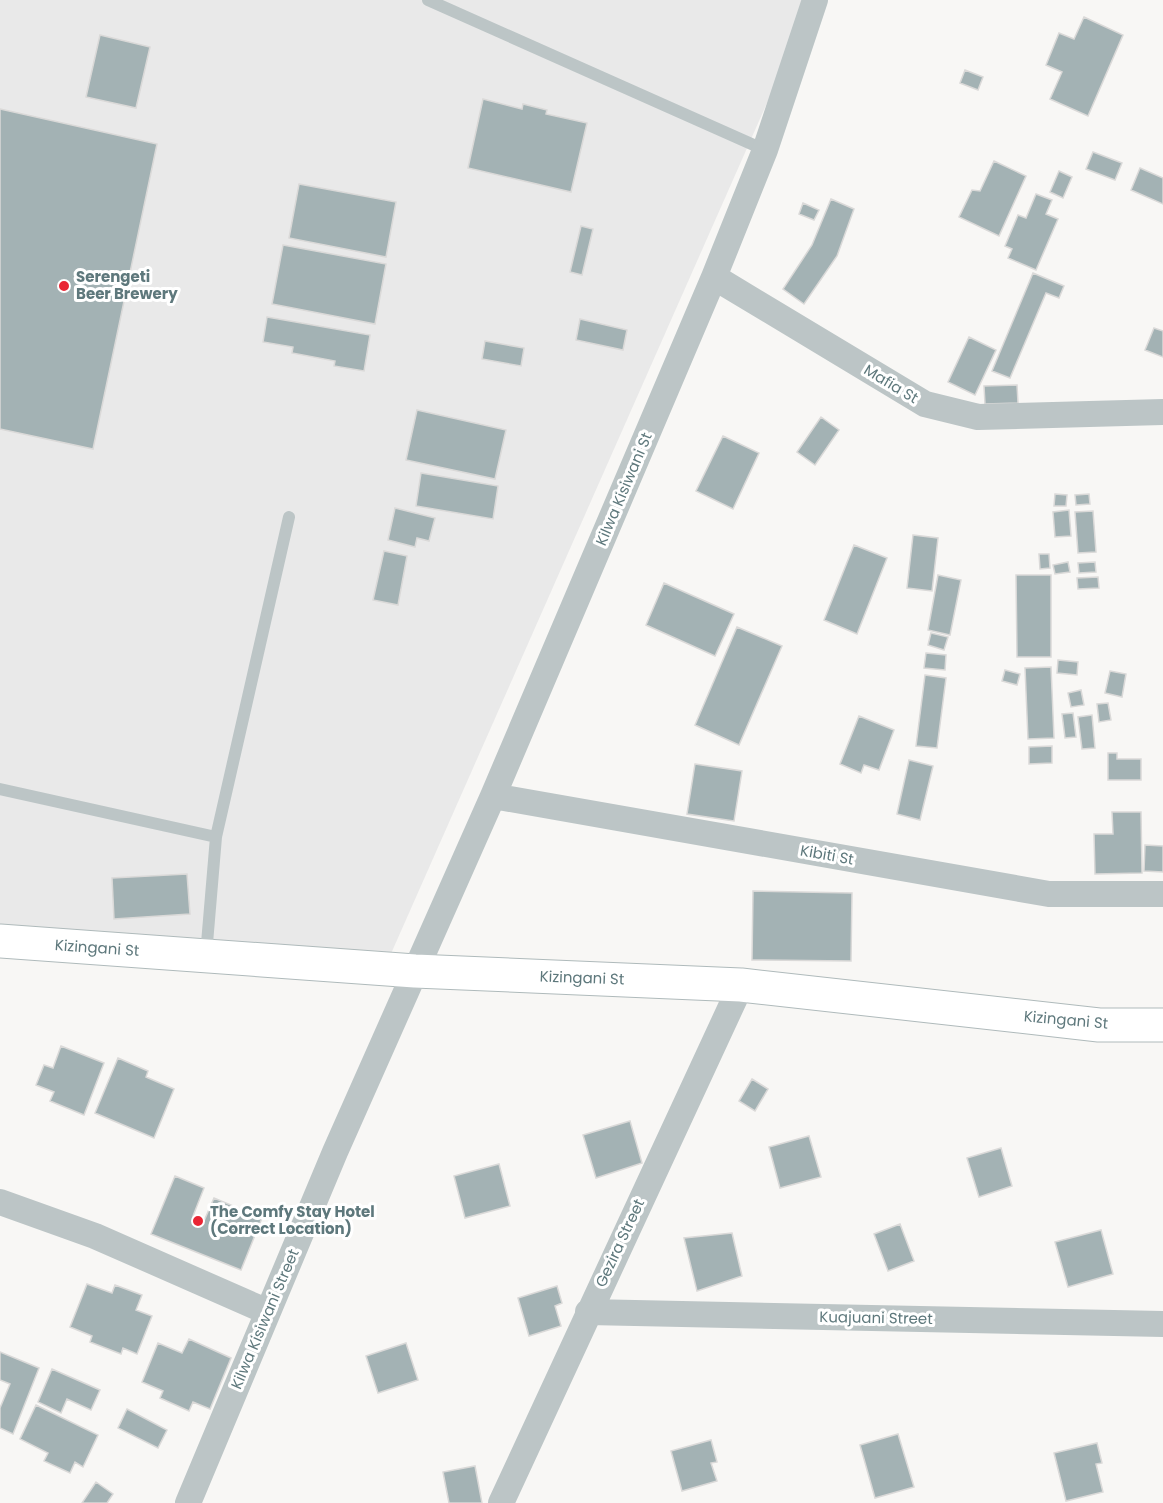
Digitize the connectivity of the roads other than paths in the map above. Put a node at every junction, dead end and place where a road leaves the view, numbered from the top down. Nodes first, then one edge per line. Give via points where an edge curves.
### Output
1 (428, 0) edge
2 (815, 0) edge
3 (765, 150) junction
4 (714, 278) junction
5 (1163, 412) edge
6 (289, 517) dead end
7 (0, 789) edge
8 (493, 796) junction
9 (216, 837) junction
10 (1163, 894) edge
11 (0, 941) edge
12 (206, 956) junction
13 (415, 971) junction
14 (741, 985) junction
15 (1163, 1025) edge
16 (0, 1202) edge
17 (268, 1312) junction
18 (588, 1312) junction
19 (1163, 1324) edge
20 (188, 1503) edge
21 (501, 1503) edge

1 - 3 lane
2 - 3 street, Kilwa Kisiwani St
3 - 4 street, Kilwa Kisiwani St
4 - 5 street, Mafia St via 925,404 978,417
4 - 8 street, Kilwa Kisiwani St
6 - 9 lane
7 - 9 lane
8 - 10 street, Kibiti St via 1049,894
8 - 13 street, Kilwa Kisiwani St
9 - 12 lane
11 - 12 street, Kizingani St
12 - 13 street, Kizingani St
13 - 14 street, Kizingani St
13 - 17 street, Kilwa Kisiwani Street
14 - 15 street, Kizingani St via 1099,1025
14 - 18 street, Gezira Street
16 - 17 street via 95,1236
17 - 20 street, Kilwa Kisiwani Street
18 - 19 street, Kuajuani Street
18 - 21 street, Gezira Street

